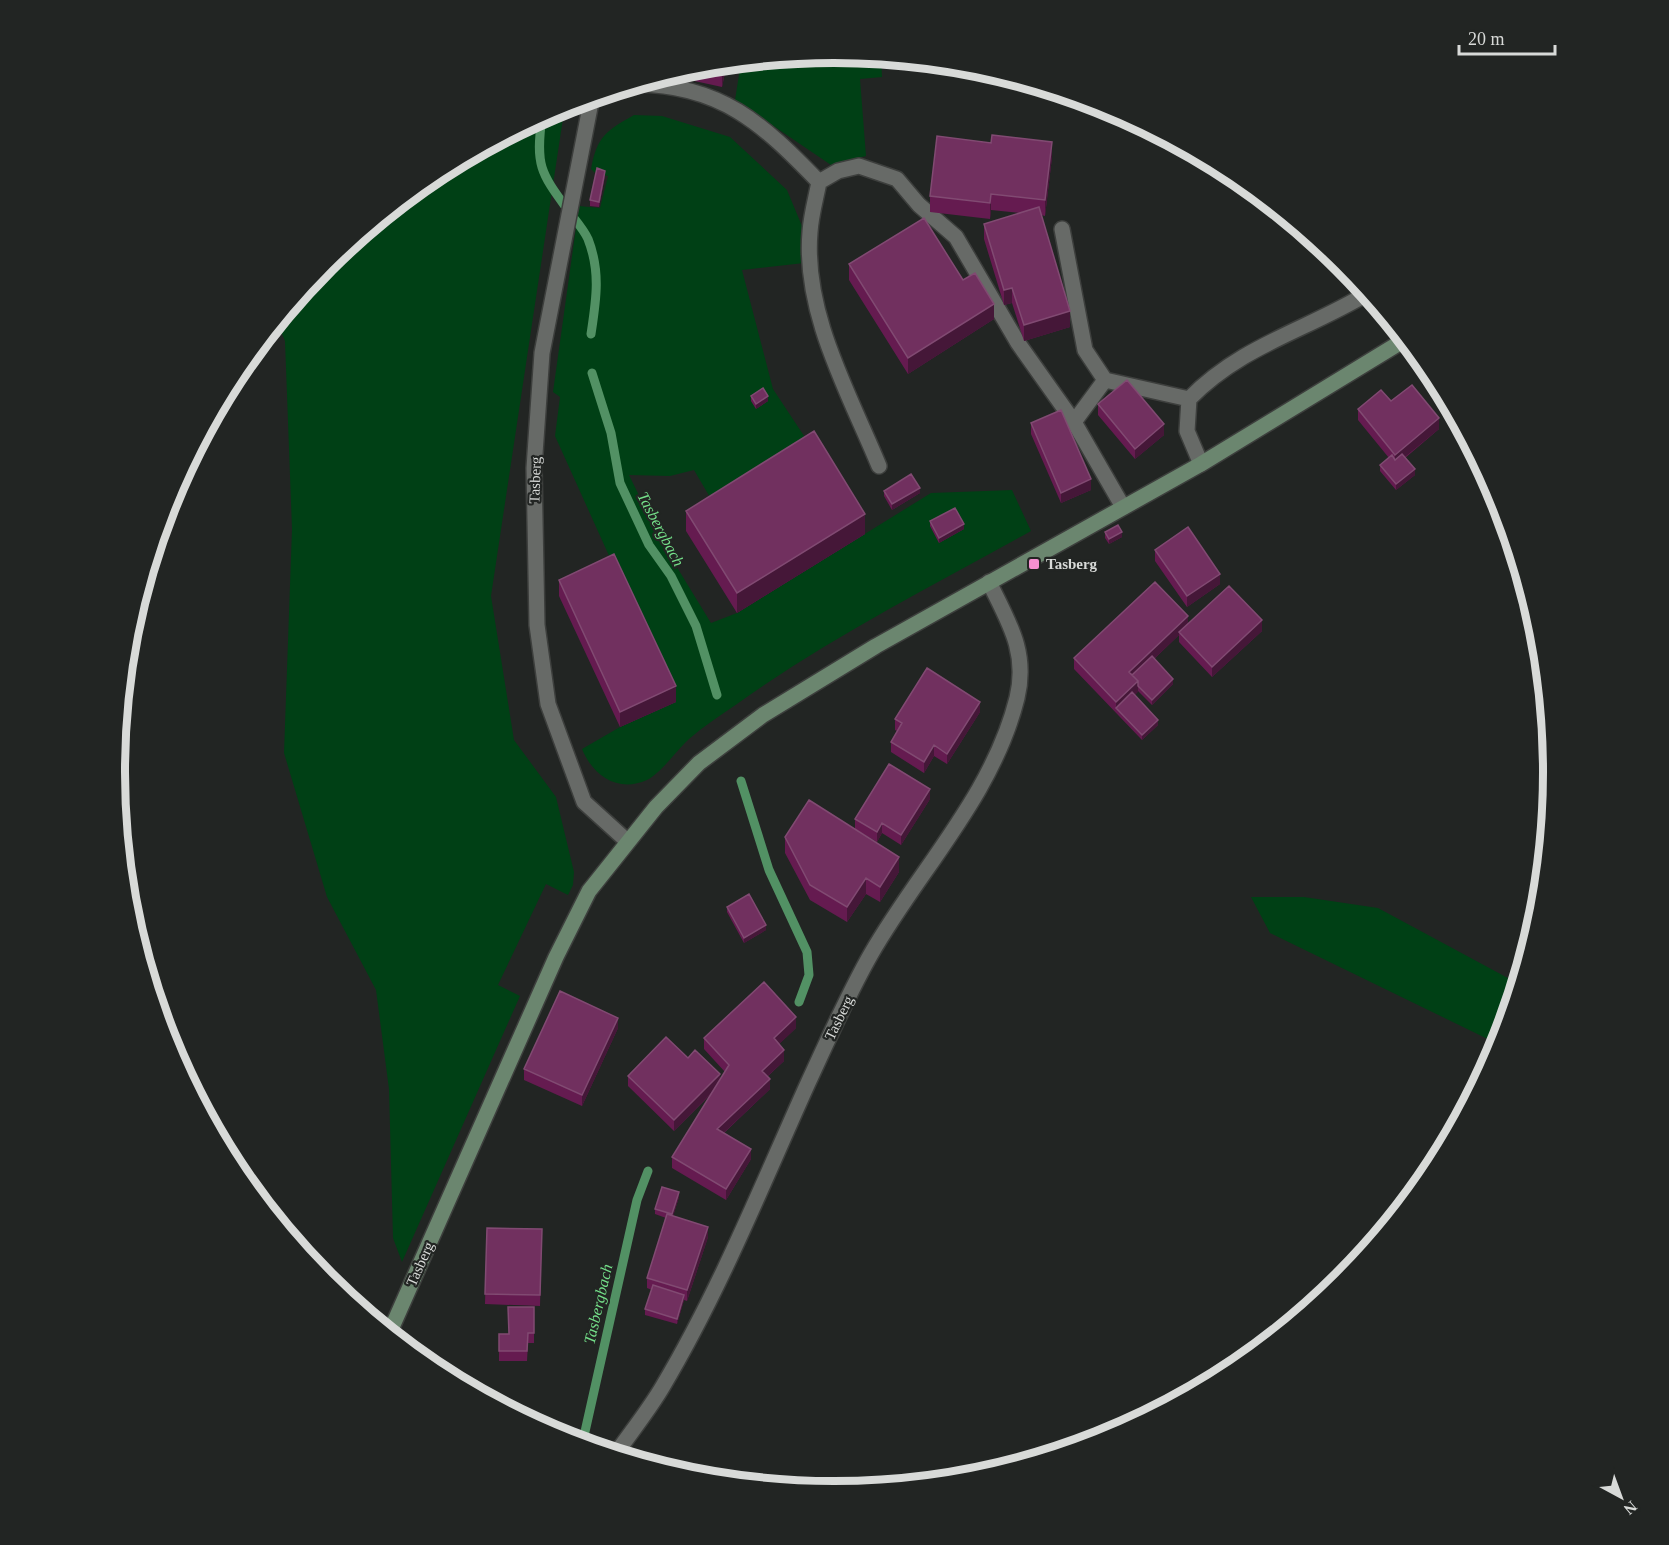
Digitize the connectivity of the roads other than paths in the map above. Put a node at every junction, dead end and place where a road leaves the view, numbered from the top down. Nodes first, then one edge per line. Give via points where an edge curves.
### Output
1 (664, 84) edge
2 (590, 107) edge
3 (819, 182) junction
4 (1062, 229) dead end
5 (1360, 297) edge
6 (1399, 343) edge
7 (1106, 380) junction
8 (1189, 399) junction
9 (1074, 422) junction
10 (1201, 464) junction
11 (879, 465) dead end
12 (1123, 507) junction
13 (989, 582) junction
14 (627, 841) junction
15 (392, 1326) edge
16 (620, 1448) edge

1 - 3 street via 717,98 756,123
2 - 14 street, Tasberg via 543,353 534,468 537,625 548,704 584,802
3 - 9 street via 838,171 859,166 897,178 919,205 956,237 1018,344
3 - 11 street via 810,232 811,276 824,331
4 - 7 street via 1085,350
5 - 8 street via 1243,355 1211,376
6 - 10 main road, Tasberg
7 - 8 street
7 - 9 street
8 - 10 street via 1187,431
9 - 12 street
10 - 12 main road, Tasberg
12 - 13 main road, Tasberg
13 - 14 main road, Tasberg via 763,714 699,763
13 - 16 street, Tasberg via 1017,638 1021,674 1000,750 870,955 719,1280 663,1387
14 - 15 main road, Tasberg via 589,891 556,957

